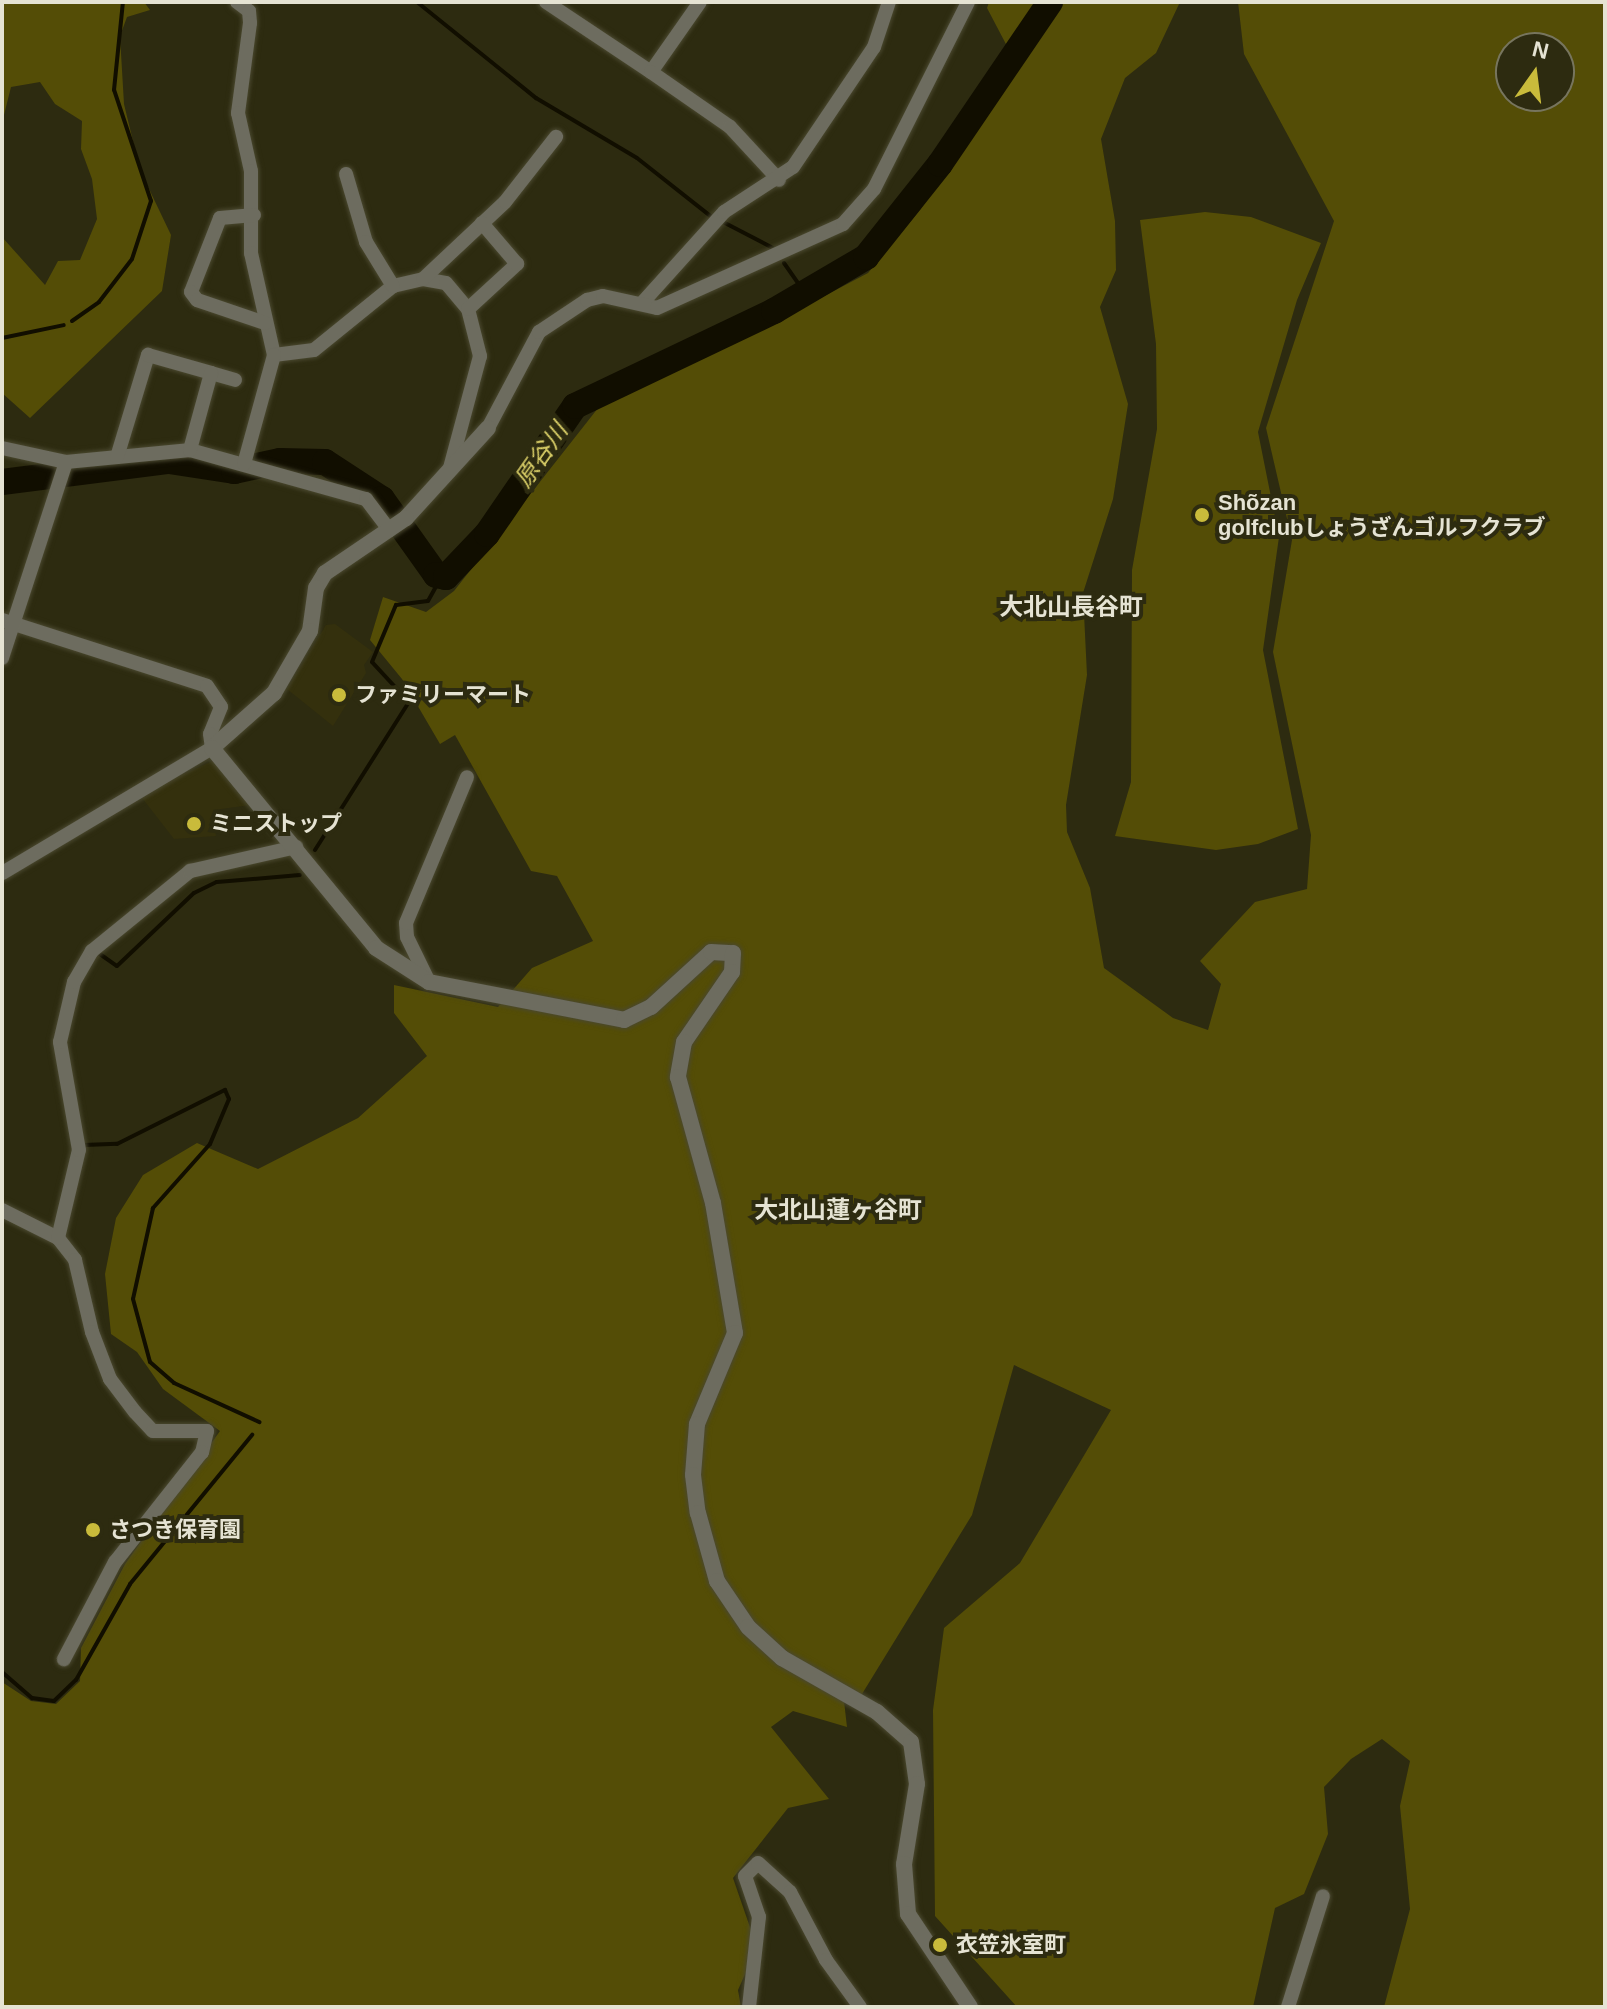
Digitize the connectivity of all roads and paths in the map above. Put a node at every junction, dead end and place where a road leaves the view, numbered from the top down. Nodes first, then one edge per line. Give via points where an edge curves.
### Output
1 (237, 2) edge
2 (546, 2) edge
3 (700, 2) edge
4 (889, 2) edge
5 (968, 2) edge
6 (651, 72) junction
7 (556, 137) dead end
8 (346, 174) dead end
9 (779, 180) junction
10 (254, 215) junction
11 (482, 223) junction
12 (423, 279) junction
13 (393, 286) junction
14 (643, 302) junction
15 (468, 309) junction
16 (265, 323) junction
17 (274, 355) junction
18 (211, 373) junction
19 (235, 380) dead end
20 (488, 428) joint
21 (3, 450) edge
22 (190, 450) junction
23 (117, 457) junction
24 (66, 462) junction
25 (244, 464) junction
26 (449, 474) junction
27 (389, 529) junction
28 (8, 622) edge
29 (2, 658) edge
30 (212, 748) junction
31 (467, 777) dead end
32 (296, 847) junction
33 (2, 873) edge
34 (429, 982) junction
35 (2, 1210) edge
36 (58, 1238) junction
37 (64, 1659) dead end
38 (1323, 1896) dead end
39 (749, 2007) edge
40 (860, 2007) edge
41 (970, 2007) edge
42 (1288, 2007) edge

1 - 10 street via 249,11 238,113
2 - 6 street
3 - 6 street
4 - 9 street via 874,47
5 - 14 street via 874,189 843,224 657,308
6 - 9 street via 730,127
7 - 11 street
8 - 13 street via 366,242
9 - 14 street via 724,212
10 - 16 street via 251,253
10 - 16 street via 220,218 191,292 197,300
11 - 12 street
11 - 15 street via 517,264
12 - 13 street
12 - 15 street via 446,283
13 - 17 street via 314,350
14 - 20 street via 603,296 587,300 539,332
15 - 26 street via 480,356
16 - 17 street
17 - 25 street
18 - 19 street
18 - 22 street
18 - 23 street via 148,355
20 - 26 street
21 - 24 street
22 - 23 street
22 - 25 street
23 - 24 street
24 - 28 street
25 - 27 street via 249,470 366,499
26 - 27 street
27 - 30 street via 325,573 316,588 310,631 274,693
28 - 29 street
28 - 30 street via 207,686 221,707 210,734
30 - 32 street
30 - 33 street
31 - 34 street via 406,923 407,937
32 - 34 street via 376,948
32 - 36 street via 190,871 92,951 74,982 62,1027 60,1062 79,1150
34 - 41 street via 624,1020 651,1007 711,952 733,953 732,972 684,1042 678,1077 713,1203 735,1333 697,1424 693,1475 698,1513 717,1581 748,1627 782,1658 877,1712 911,1742 917,1784 904,1864 908,1914
35 - 36 street
36 - 37 street via 75,1260 92,1332 110,1379 153,1431 207,1431 202,1452 115,1562
38 - 42 street
39 - 40 street via 759,1917 745,1876 758,1863 790,1892 826,1960

